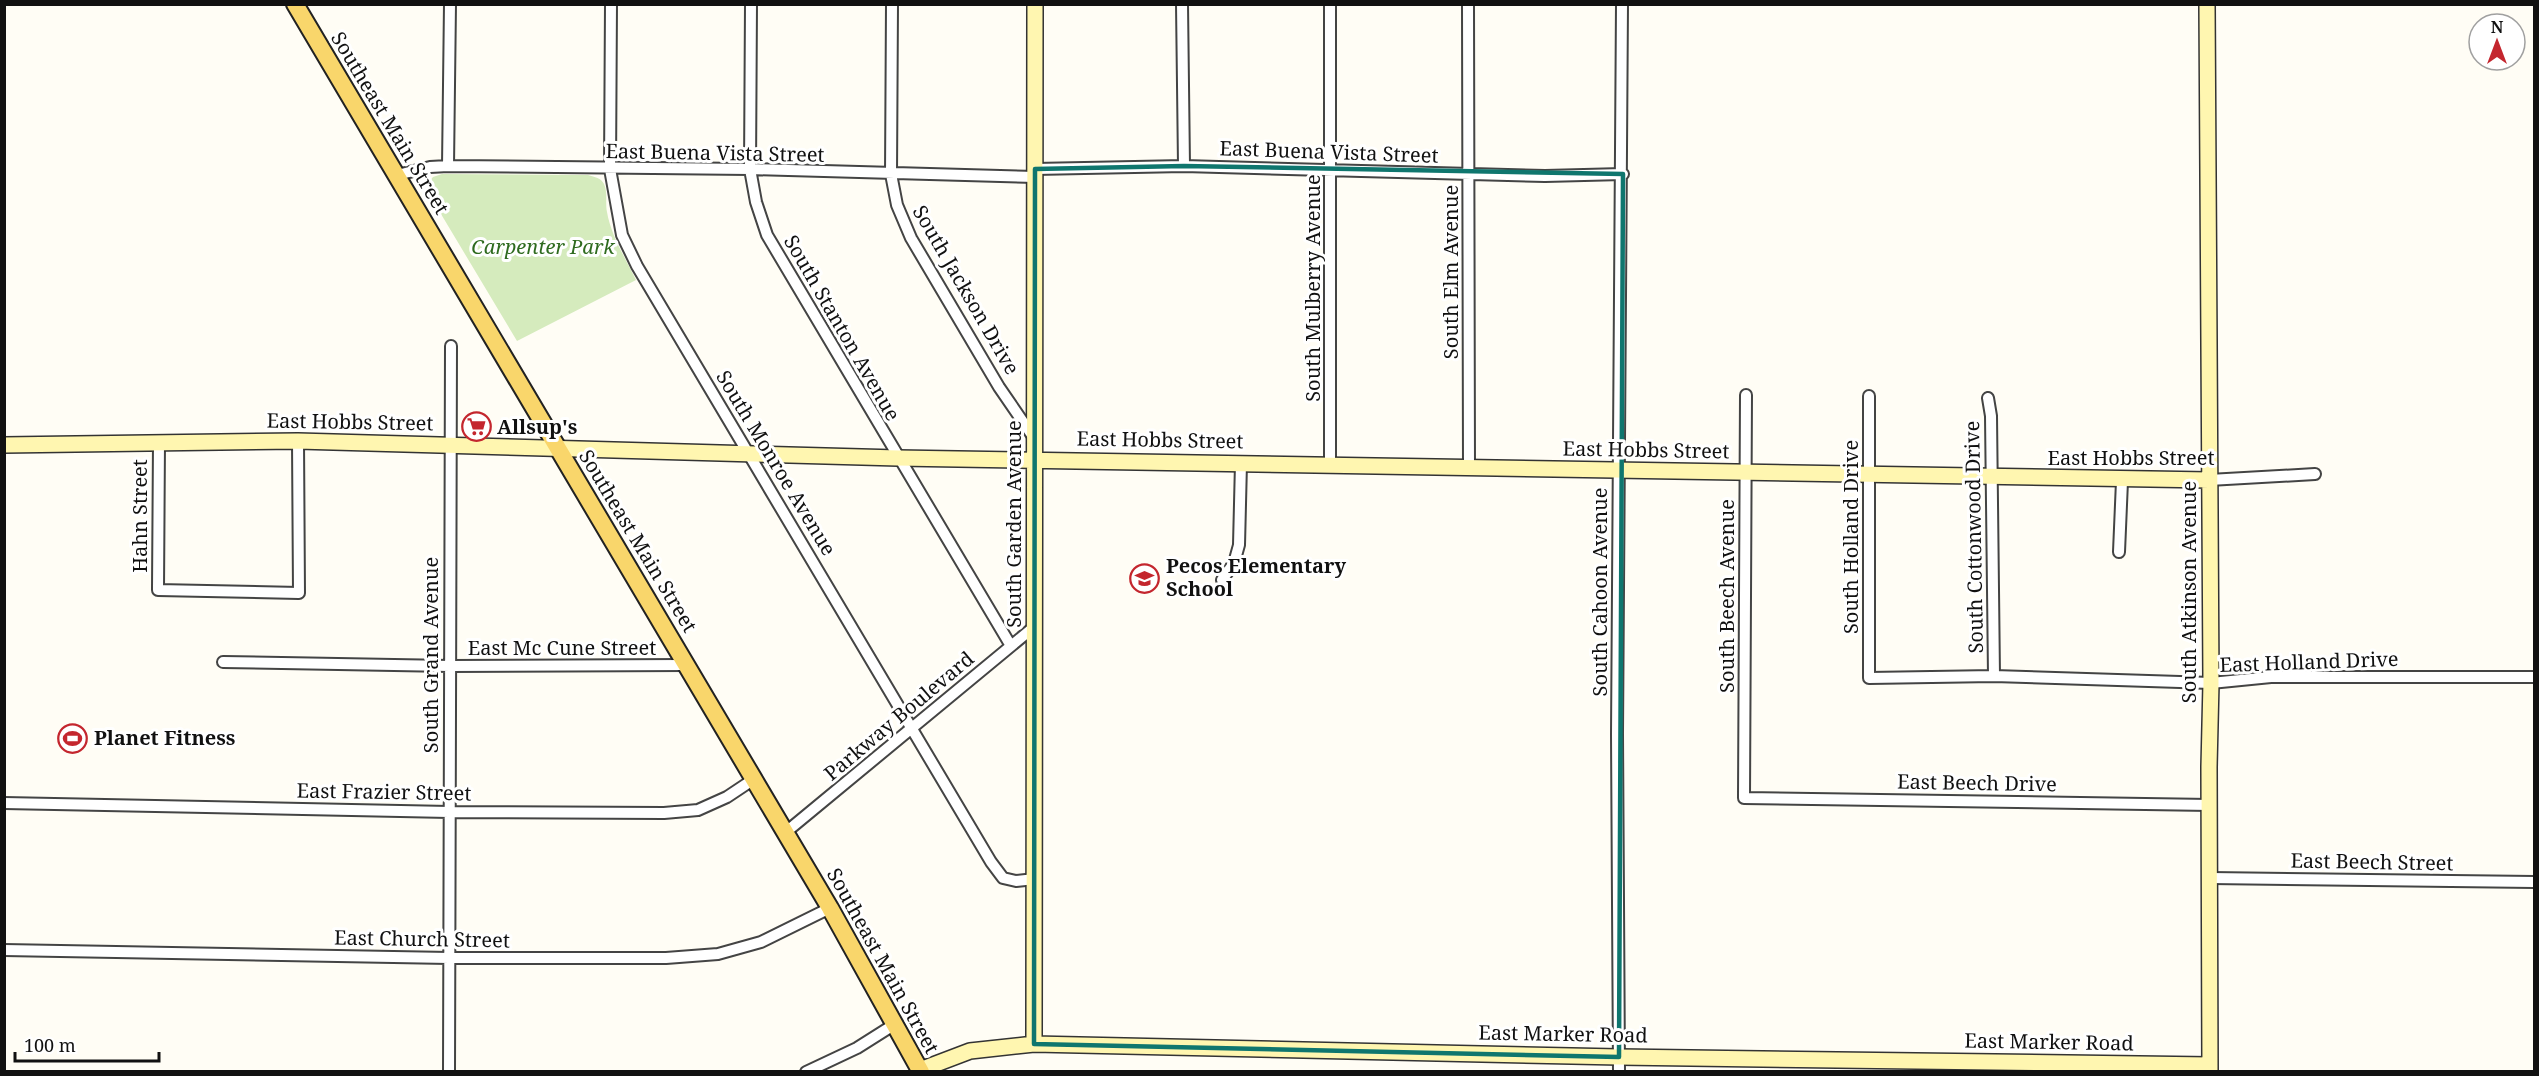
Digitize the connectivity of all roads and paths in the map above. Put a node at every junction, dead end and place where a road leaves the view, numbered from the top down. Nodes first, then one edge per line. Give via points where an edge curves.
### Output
1 (295, 4) edge
2 (450, 4) edge
3 (611, 4) edge
4 (751, 4) edge
5 (892, 4) edge
6 (1035, 4) edge
7 (1182, 4) edge
8 (1330, 4) edge
9 (1468, 4) edge
10 (1622, 4) edge
11 (2207, 4) edge
12 (448, 166) junction
13 (1184, 166) junction
14 (610, 169) junction
15 (750, 169) junction
16 (1332, 170) junction
17 (1035, 173) junction
18 (891, 174) junction
19 (1468, 174) junction
20 (1623, 174) junction
21 (397, 175) junction
22 (451, 346) dead end
23 (1746, 395) dead end
24 (1869, 396) dead end
25 (1988, 398) dead end
26 (298, 441) junction
27 (1036, 441) junction
28 (159, 442) junction
29 (4, 445) edge
30 (449, 445) junction
31 (558, 449) junction
32 (750, 454) junction
33 (898, 458) junction
34 (1036, 459) junction
35 (1241, 463) junction
36 (1330, 464) junction
37 (1469, 467) junction
38 (1619, 471) junction
39 (1746, 473) junction
40 (2315, 474) dead end
41 (1868, 475) junction
42 (1991, 478) junction
43 (2209, 480) junction
44 (2122, 481) junction
45 (2119, 552) dead end
46 (1221, 580) dead end
47 (1035, 627) junction
48 (1008, 643) junction
49 (223, 662) dead end
50 (686, 665) junction
51 (450, 666) junction
52 (1994, 676) junction
53 (2535, 677) edge
54 (1869, 678) joint
55 (2211, 683) junction
56 (912, 728) junction
57 (754, 779) junction
58 (1744, 798) joint
59 (4, 803) edge
60 (2210, 805) junction
61 (449, 812) junction
62 (786, 832) junction
63 (2210, 878) junction
64 (1035, 879) junction
65 (2535, 882) edge
66 (830, 908) junction
67 (4, 950) edge
68 (449, 958) junction
69 (895, 1024) junction
70 (1034, 1044) junction
71 (1619, 1064) edge
72 (2210, 1068) edge
73 (920, 1070) edge
74 (449, 1071) edge
75 (806, 1071) edge

1 - 21 main road, Southeast Main Street
2 - 12 street
3 - 14 street, South Monroe Avenue
4 - 15 street, South Stanton Avenue
5 - 18 street, South Jackson Drive
6 - 17 street, South Garden Avenue
7 - 13 street
8 - 16 street, South Mulberry Avenue
9 - 19 street, South Elm Avenue
10 - 20 street, South Cahoon Avenue
11 - 43 street, South Atkinson Avenue
12 - 14 street, East Buena Vista Street
12 - 21 street, East Buena Vista Street
13 - 16 street, East Buena Vista Street
13 - 17 street, East Buena Vista Street
14 - 15 street, East Buena Vista Street
14 - 32 street, South Monroe Avenue via 622,235
15 - 18 street, East Buena Vista Street
15 - 33 street, South Stanton Avenue via 767,235
16 - 19 street, East Buena Vista Street
16 - 36 street, South Mulberry Avenue
17 - 18 street, East Buena Vista Street
17 - 27 street, South Garden Avenue
18 - 27 street, South Jackson Drive via 897,205 911,238 999,387
19 - 20 street, East Buena Vista Street
19 - 37 street, South Elm Avenue
20 - 38 street, South Cahoon Avenue
21 - 31 main road, Southeast Main Street
22 - 30 street, South Grand Avenue
23 - 39 street, South Beech Avenue
24 - 41 street, South Holland Drive
25 - 42 street, South Cottonwood Drive
26 - 28 street, East Hobbs Street
26 - 28 street, Hahn Street via 299,593 158,590
26 - 30 street, East Hobbs Street
27 - 34 street, South Garden Avenue
28 - 29 street, East Hobbs Street
30 - 31 street, East Hobbs Street
30 - 51 street, South Grand Avenue
31 - 32 street, East Hobbs Street
31 - 50 main road, Southeast Main Street
32 - 33 street, East Hobbs Street
32 - 56 street, South Monroe Avenue
33 - 34 street, East Hobbs Street
33 - 48 street, South Stanton Avenue
34 - 35 street, East Hobbs Street
34 - 47 street, South Garden Avenue
35 - 36 street, East Hobbs Street
35 - 46 street via 1239,545 1234,563
36 - 37 street, East Hobbs Street
37 - 38 street, East Hobbs Street
38 - 39 street, East Hobbs Street
38 - 71 street, South Cahoon Avenue
39 - 41 street, East Hobbs Street
39 - 58 street, South Beech Avenue
40 - 43 street, East Hobbs Street
41 - 42 street, East Hobbs Street
41 - 54 street, South Holland Drive
42 - 44 street, East Hobbs Street
42 - 52 street, South Cottonwood Drive
43 - 44 street, East Hobbs Street
43 - 55 street, South Atkinson Avenue
44 - 45 street
47 - 48 street, Parkway Boulevard
47 - 64 street, South Garden Avenue
48 - 56 street, Parkway Boulevard
49 - 51 street, East Mc Cune Street
50 - 51 street, East Mc Cune Street
50 - 57 main road, Southeast Main Street
51 - 61 street, South Grand Avenue
52 - 54 street, East Holland Drive
52 - 55 street, East Holland Drive
53 - 55 street, East Holland Drive via 2271,677
55 - 60 street, South Atkinson Avenue
56 - 62 street, Parkway Boulevard
56 - 64 street, South Monroe Avenue via 1003,878
57 - 61 street, East Frazier Street via 698,810
57 - 62 main road, Southeast Main Street
58 - 60 street, East Beech Drive
59 - 61 street, East Frazier Street
60 - 63 street, South Atkinson Avenue
61 - 68 street, South Grand Avenue
62 - 66 main road, Southeast Main Street
63 - 65 street, East Beech Street
63 - 72 street, South Atkinson Avenue
64 - 70 street, South Garden Avenue
66 - 68 street, East Church Street via 761,942 718,954 666,958
66 - 69 main road, Southeast Main Street
67 - 68 street, East Church Street
68 - 74 street, South Grand Avenue
69 - 73 main road, Southeast Main Street
69 - 75 street via 857,1048
70 - 71 street, East Marker Road
70 - 73 street, East Marker Road via 970,1051
71 - 72 street, East Marker Road

